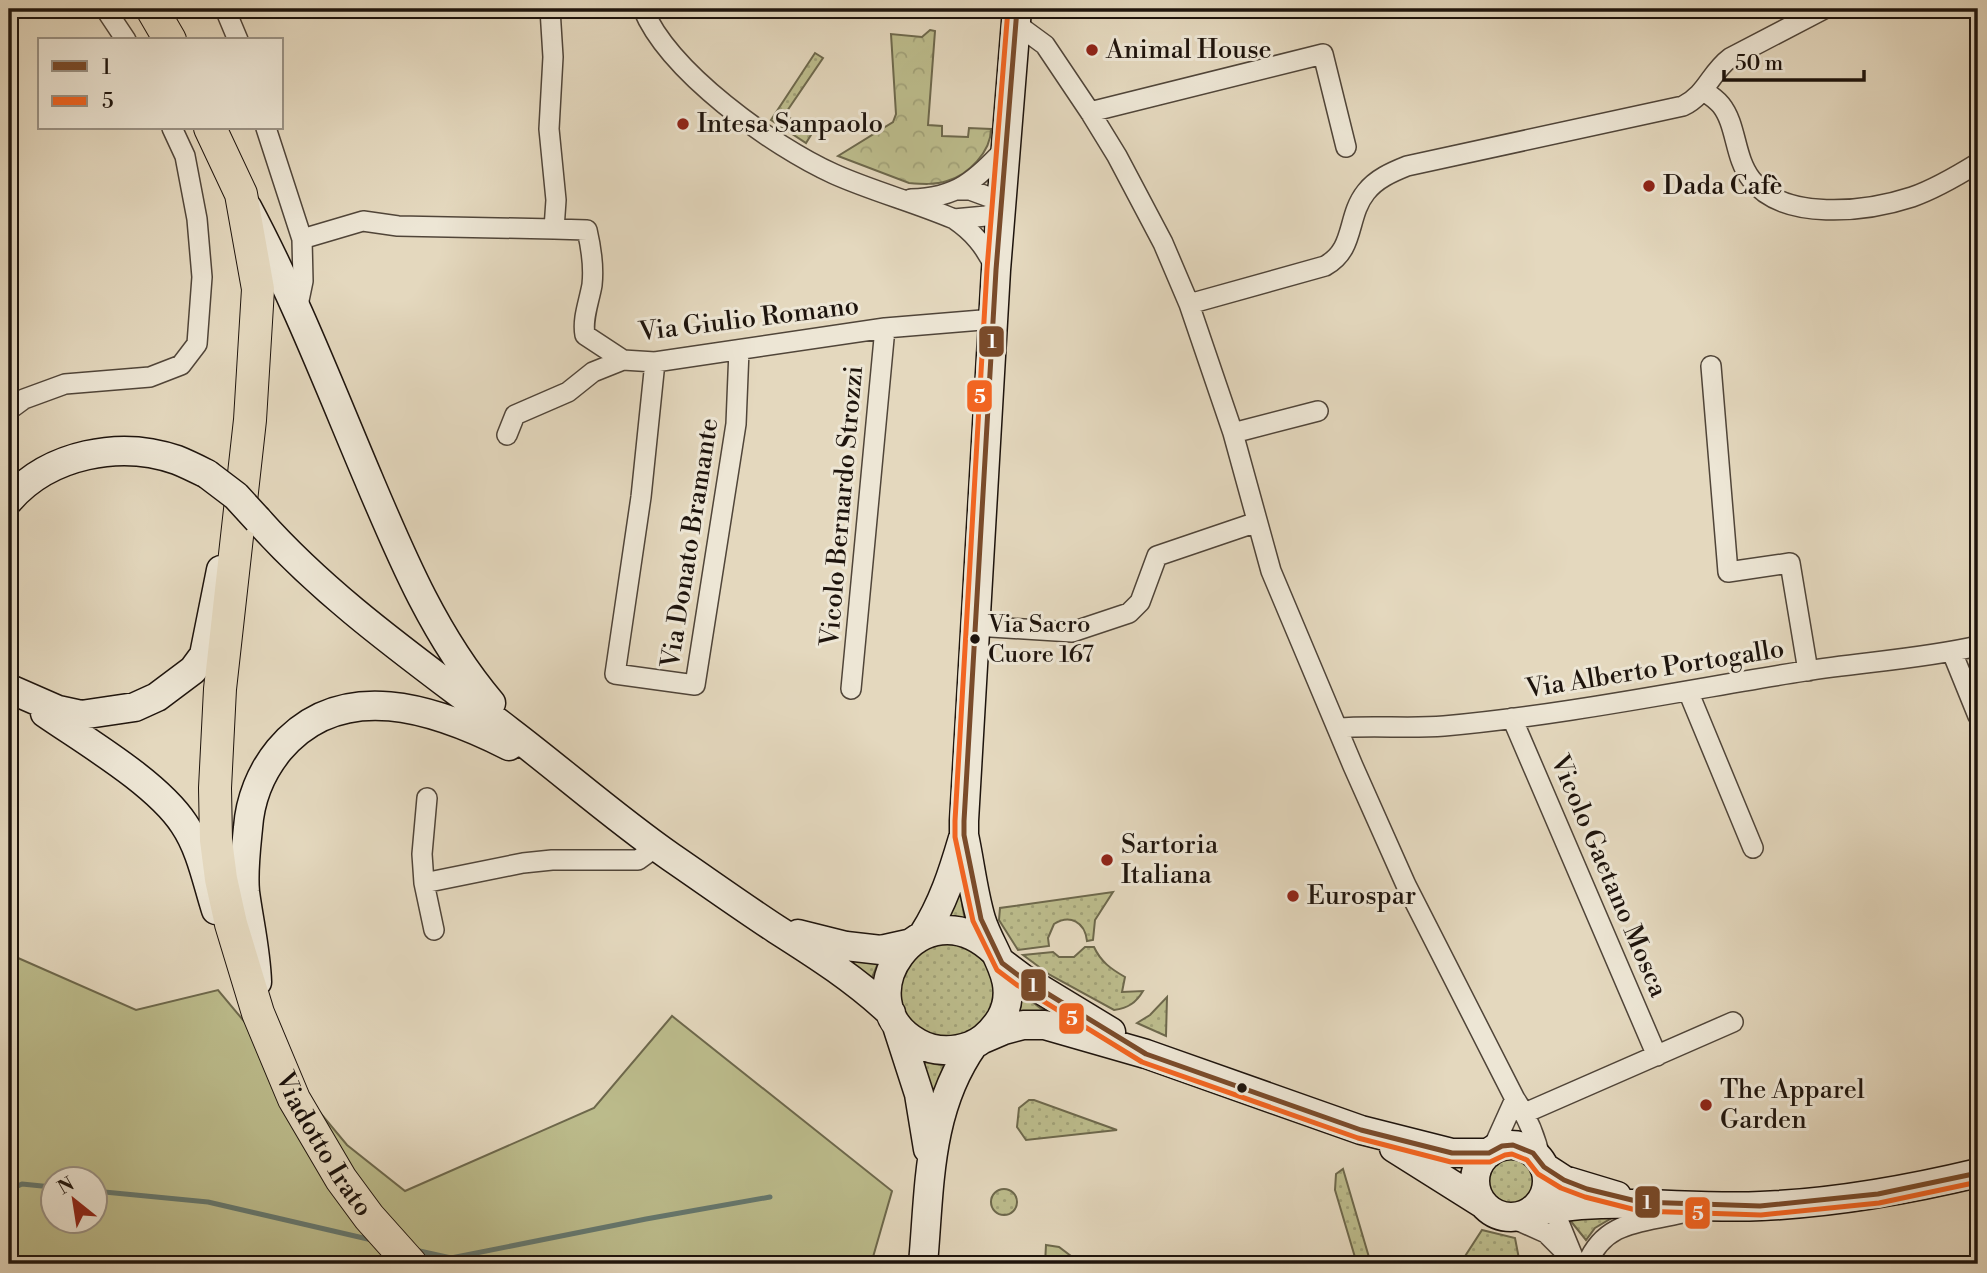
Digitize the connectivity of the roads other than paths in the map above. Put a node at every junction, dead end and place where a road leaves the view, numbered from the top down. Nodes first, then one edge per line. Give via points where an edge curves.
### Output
1 (108, 9) edge
2 (152, 9) edge
3 (225, 9) edge
4 (550, 9) edge
5 (643, 9) edge
6 (1824, 9) edge
7 (1016, 16) edge
8 (125, 38) edge
9 (169, 38) edge
10 (237, 38) edge
11 (1704, 91) junction
12 (1090, 112) junction
13 (173, 130) edge
14 (212, 130) edge
15 (268, 130) edge
16 (1346, 147) dead end
17 (1006, 148) junction
18 (1978, 163) edge
19 (959, 190) junction
20 (241, 194) junction
21 (903, 199) junction
22 (1000, 206) junction
23 (954, 219) junction
24 (554, 229) junction
25 (302, 239) junction
26 (996, 270) junction
27 (1189, 304) junction
28 (297, 311) junction
29 (993, 318) junction
30 (885, 328) junction
31 (738, 350) junction
32 (624, 360) junction
33 (655, 362) junction
34 (1712, 366) dead end
35 (9, 411) edge
36 (1318, 411) dead end
37 (250, 420) junction
38 (1233, 433) junction
39 (507, 435) dead end
40 (9, 500) edge
41 (1257, 522) junction
42 (975, 626) junction
43 (1978, 646) edge
44 (1952, 652) junction
45 (1808, 671) junction
46 (10, 688) edge
47 (851, 689) dead end
48 (1688, 691) junction
49 (1978, 716) edge
50 (1512, 718) junction
51 (1338, 728) junction
52 (524, 742) junction
53 (558, 772) junction
54 (427, 798) dead end
55 (964, 835) junction
56 (656, 847) junction
57 (1753, 848) dead end
58 (424, 883) junction
59 (774, 927) junction
60 (434, 930) dead end
61 (916, 940) junction
62 (998, 957) junction
63 (258, 1013) junction
64 (894, 1018) junction
65 (1733, 1022) dead end
66 (979, 1042) junction
67 (1146, 1054) junction
68 (1657, 1056) junction
69 (1520, 1106) junction
70 (1361, 1130) junction
71 (1491, 1152) junction
72 (930, 1162) junction
73 (1978, 1173) edge
74 (1546, 1180) junction
75 (1640, 1202) junction
76 (1483, 1204) junction
77 (1706, 1206) junction
78 (1518, 1215) junction
79 (411, 1264) edge
80 (923, 1264) edge
81 (1575, 1264) edge
82 (1587, 1264) edge

1 - 8 street
2 - 9 main road
3 - 10 street
4 - 24 street
5 - 21 street via 671,54 729,109 834,174
6 - 11 street via 1730,58
7 - 12 street via 1045,45
7 - 17 main road
11 - 18 street via 1720,103 1728,117 1750,178 1782,202 1820,209 1877,206 1922,192
11 - 27 street via 1683,106 1392,172 1360,201 1345,249 1336,260 1325,267
12 - 16 street via 1323,54
12 - 27 street via 1145,208
13 - 35 street via 185,156 197,219 202,277 197,344 181,365 150,377 65,384 24,399
14 - 20 main road, Viadotto Irato
15 - 25 street
17 - 19 street
17 - 22 main road
19 - 21 street
19 - 22 street via 970,190
20 - 28 main road
20 - 37 main road, Viadotto Irato via 258,289
21 - 23 street
22 - 23 street via 986,216
22 - 26 main road
23 - 26 street via 980,242
24 - 25 street via 398,226 363,221
24 - 32 street, Via Giulio Romano via 587,230 592,283 585,335
25 - 28 street via 303,281
26 - 29 main road
27 - 38 street
28 - 52 main road via 408,571 469,678
29 - 30 street, Via Giulio Romano
29 - 42 main road
30 - 31 street, Via Giulio Romano
30 - 47 street, Vicolo Bernardo Strozzi
31 - 33 street, Via Giulio Romano
31 - 33 street, Via Donato Bramante via 736,425 695,685 615,674
32 - 33 street, Via Giulio Romano
32 - 39 street via 515,415
34 - 45 street via 1728,572 1790,563
36 - 38 street
37 - 46 main road via 204,656 193,670 157,697 109,713 81,715 58,710
37 - 63 main road, Viadotto Irato via 223,665 215,788 221,879
38 - 41 street
40 - 52 main road, bridge via 43,471 71,459 130,451 177,460 236,496 279,544 350,609
41 - 42 street via 1157,556 1140,602 1129,613 1072,632
41 - 51 street via 1271,571
42 - 55 main road
43 - 44 street, Via Alberto Portogallo
44 - 45 street, Via Alberto Portogallo
44 - 49 street
45 - 48 street, Via Alberto Portogallo
46 - 63 main road via 158,794 185,825 196,846 235,972
48 - 50 street, Via Alberto Portogallo
48 - 57 street
50 - 51 street, Via Alberto Portogallo via 1441,726
50 - 68 street, Vicolo Gaetano Mosca
51 - 69 street via 1406,885
52 - 53 main road
53 - 56 main road
53 - 63 main road via 479,731 409,708 339,710 298,731 264,773 248,825 245,889 257,960
54 - 58 street
55 - 61 main road via 951,881 935,916
55 - 62 main road via 981,919
56 - 58 street via 638,860 523,863
56 - 59 main road
58 - 60 street
59 - 61 main road via 858,948 881,950
59 - 64 main road via 866,989
61 - 62 main road via 939,930 954,930 976,937
61 - 64 main road via 898,956 887,984
62 - 66 main road via 1008,987 1004,1012
62 - 67 main road via 1022,978
63 - 79 main road, Viadotto Irato via 316,1140 369,1217
64 - 66 main road via 906,1034 931,1049 961,1049
64 - 72 main road via 919,1094
65 - 68 street
66 - 67 main road via 1004,1030 1045,1025
66 - 72 main road via 959,1066 944,1101
67 - 70 main road
68 - 69 street
69 - 71 street
69 - 74 street via 1536,1139
70 - 71 main road via 1452,1153
70 - 76 main road
71 - 74 main road via 1513,1146 1533,1153
71 - 76 main road via 1475,1177
72 - 80 main road
73 - 77 main road via 1866,1196
74 - 75 main road
74 - 75 main road via 1564,1180
74 - 78 main road
74 - 81 street
75 - 77 main road
76 - 78 main road via 1500,1216
77 - 82 street via 1625,1225 1601,1241
78 - 81 street via 1561,1245

